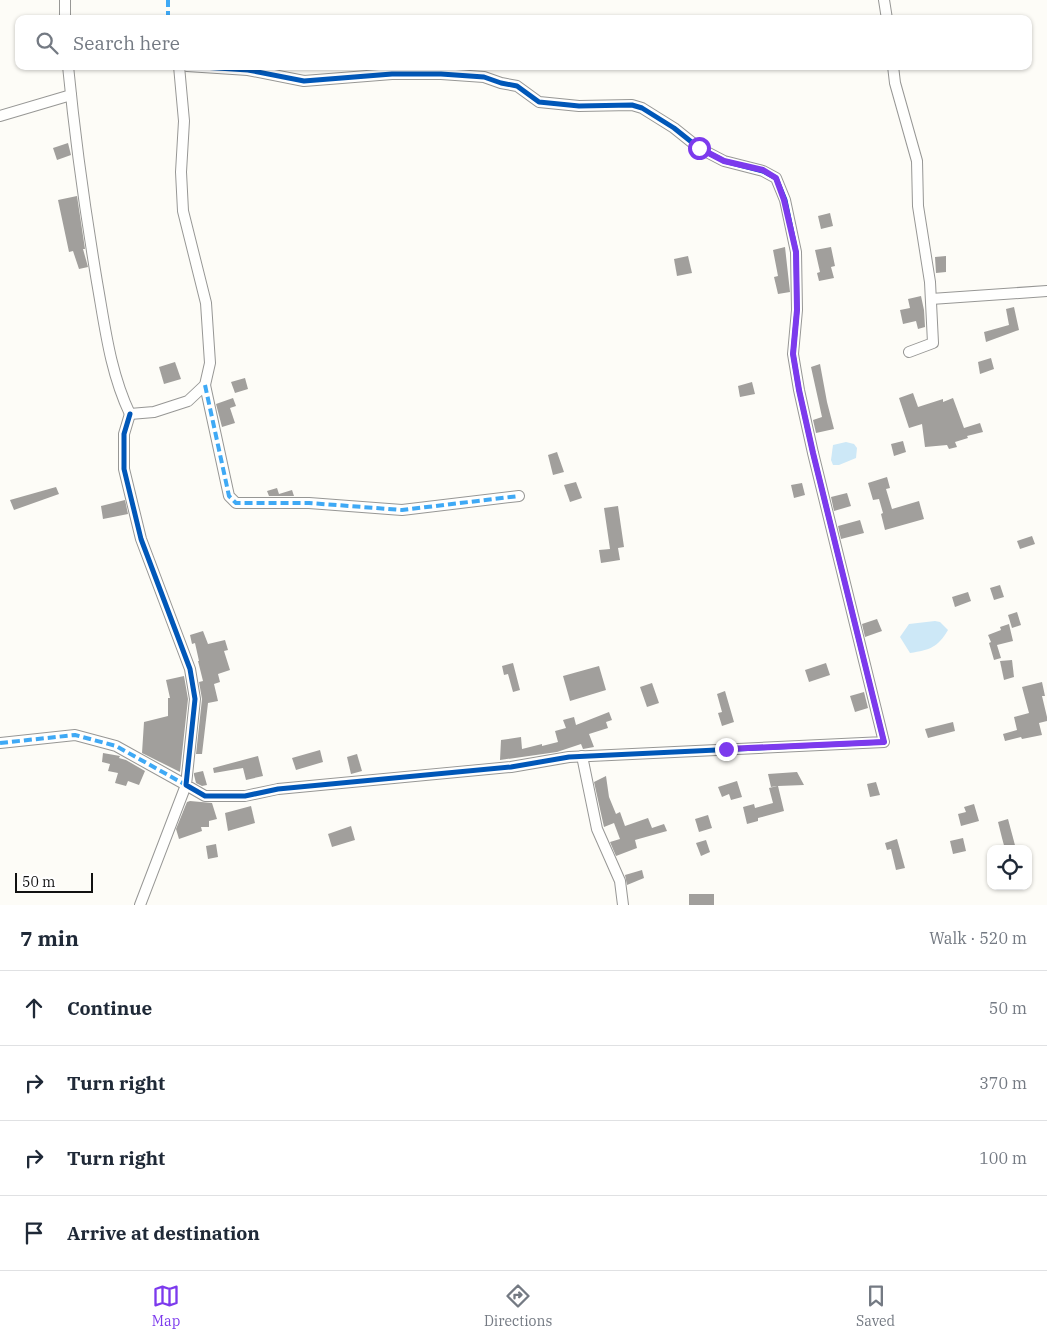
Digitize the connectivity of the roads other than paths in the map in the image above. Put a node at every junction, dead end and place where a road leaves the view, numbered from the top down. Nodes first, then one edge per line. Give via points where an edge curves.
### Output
1 (65, 0) edge
2 (884, 0) edge
3 (65, 15) edge
4 (886, 15) edge
5 (68, 70) edge
6 (179, 70) edge
7 (248, 70) edge
8 (893, 70) edge
9 (70, 95) junction
10 (0, 116) edge
11 (1047, 290) edge
12 (931, 299) junction
13 (909, 352) dead end
14 (205, 385) junction
15 (130, 414) junction
16 (519, 496) dead end
17 (0, 743) edge
18 (582, 756) junction
19 (186, 785) junction
20 (140, 905) edge
21 (623, 905) edge

1 - 3 street
2 - 4 street
5 - 9 street
6 - 14 street via 184,121 180,172 183,211 206,303 210,363
7 - 18 street via 304,81 392,74 484,77 517,86 540,102 579,106 632,105 642,108 699,148 724,161 763,170 776,178 796,252 797,310 793,354 799,390 884,742
8 - 12 street via 917,161 918,206
9 - 10 street
9 - 15 street via 110,357 120,394
11 - 12 street
12 - 13 street via 933,343
14 - 15 street via 188,401 154,412
14 - 16 street via 229,496 236,503 309,503 402,510
15 - 19 street via 124,434 124,469 141,539 190,669 195,699
17 - 19 street via 75,735 116,746
18 - 19 street via 511,767 278,789 245,796 205,796
18 - 21 street via 597,829 620,881
19 - 20 street

